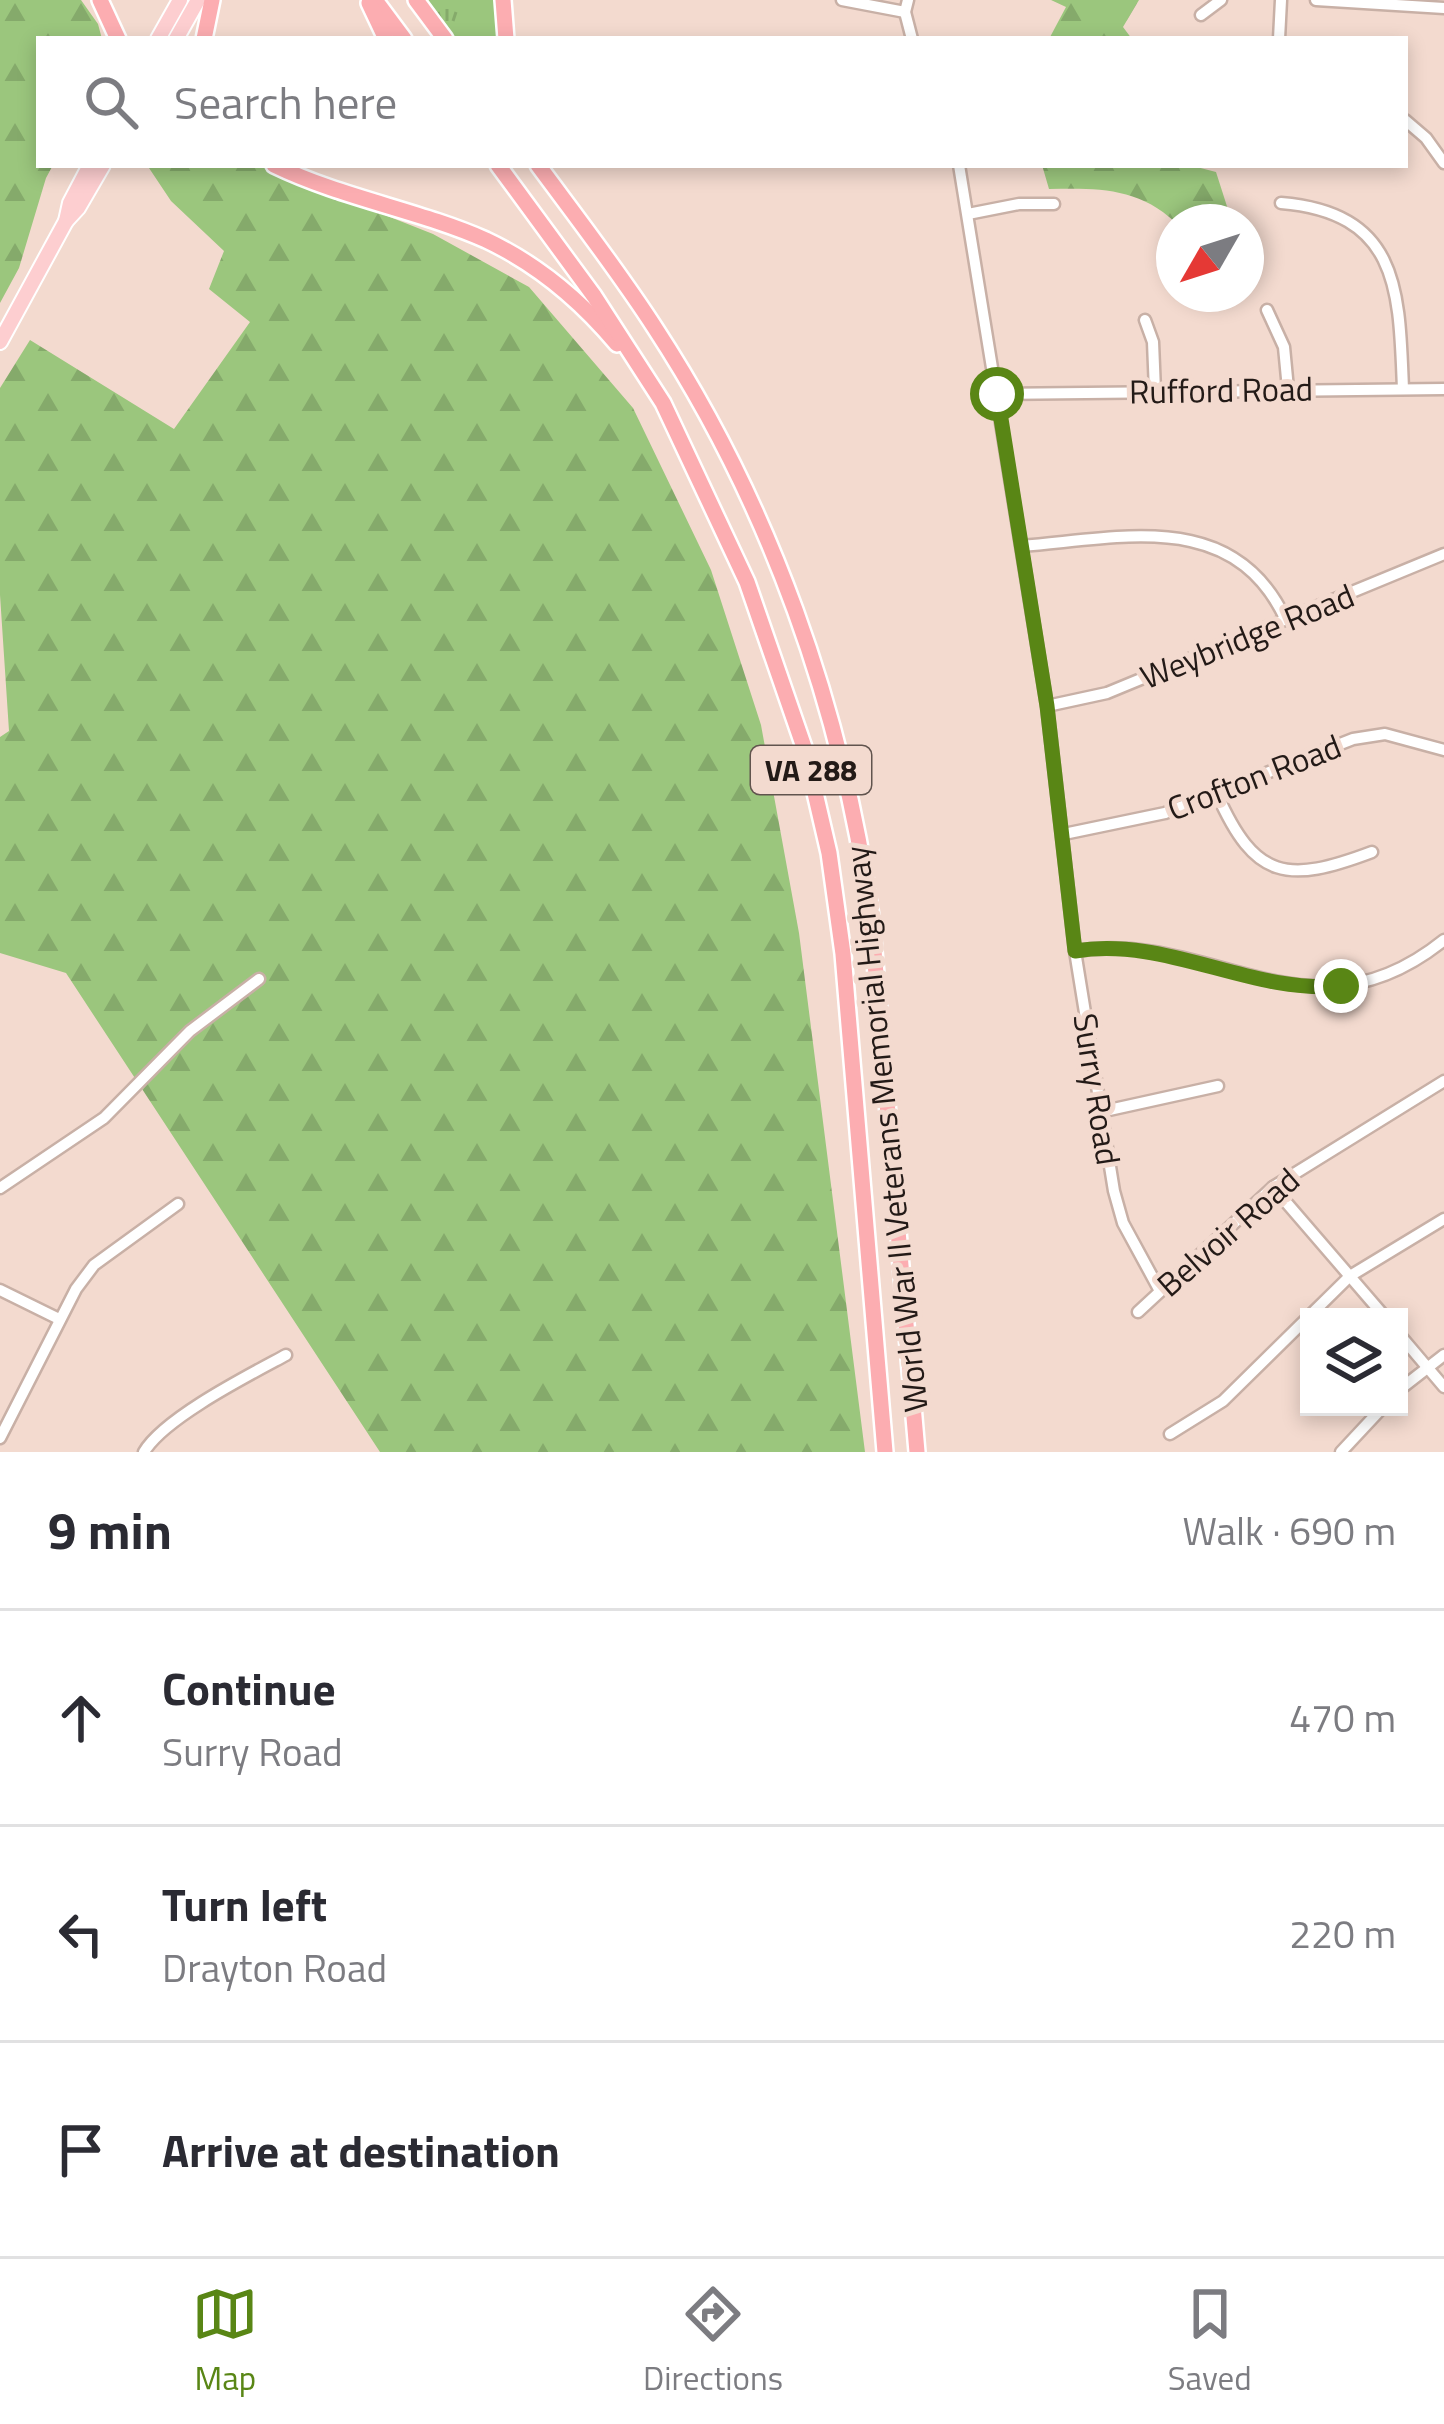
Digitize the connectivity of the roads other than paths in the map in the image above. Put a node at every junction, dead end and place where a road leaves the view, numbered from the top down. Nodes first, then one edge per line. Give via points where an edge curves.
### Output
1 (100, 0) edge
2 (180, 0) edge
3 (198, 0) edge
4 (212, 0) edge
5 (372, 0) edge
6 (416, 0) edge
7 (503, 0) edge
8 (842, 0) edge
9 (1221, 0) edge
10 (1281, 0) edge
11 (1316, 0) edge
12 (906, 6) edge
13 (1444, 8) edge
14 (1201, 15) dead end
15 (117, 36) edge
16 (160, 36) edge
17 (178, 36) edge
18 (205, 36) edge
19 (385, 36) edge
20 (402, 36) edge
21 (443, 36) edge
22 (506, 36) edge
23 (911, 36) edge
24 (1279, 36) edge
25 (1408, 122) edge
26 (1444, 163) edge
27 (88, 168) edge
28 (102, 168) edge
29 (281, 168) edge
30 (500, 168) edge
31 (540, 168) edge
32 (551, 168) edge
33 (960, 168) edge
34 (1281, 202) dead end
35 (1054, 204) dead end
36 (572, 210) junction
37 (968, 214) junction
38 (66, 220) junction
39 (1267, 310) dead end
40 (1145, 320) dead end
41 (0, 342) edge
42 (638, 361) junction
43 (1288, 389) junction
44 (1403, 389) junction
45 (1444, 389) edge
46 (1156, 391) junction
47 (997, 394) junction
48 (1022, 546) junction
49 (1444, 554) edge
50 (1286, 620) junction
51 (1047, 706) junction
52 (1443, 747) edge
53 (1216, 794) junction
54 (1064, 834) junction
55 (1372, 852) dead end
56 (1444, 940) edge
57 (1075, 951) junction
58 (259, 979) dead end
59 (1444, 1081) edge
60 (1218, 1086) dead end
61 (1100, 1112) junction
62 (1273, 1187) junction
63 (0, 1188) edge
64 (178, 1204) dead end
65 (1444, 1219) edge
66 (1350, 1276) junction
67 (0, 1290) edge
68 (1160, 1291) junction
69 (1377, 1308) edge
70 (1138, 1312) dead end
71 (58, 1319) junction
72 (1408, 1344) edge
73 (286, 1354) dead end
74 (1444, 1354) edge
75 (1427, 1366) junction
76 (1408, 1382) edge
77 (1444, 1387) edge
78 (1375, 1416) edge
79 (1170, 1434) dead end
80 (0, 1438) edge
81 (144, 1452) edge
82 (885, 1452) edge
83 (916, 1452) edge
84 (1341, 1452) edge

1 - 15 highway
2 - 16 main road
3 - 17 main road
4 - 18 highway
5 - 19 highway
5 - 20 highway
6 - 21 highway
7 - 22 highway
8 - 12 street
9 - 14 street
10 - 24 street
11 - 13 street
12 - 23 street
25 - 26 street
27 - 38 main road
28 - 38 main road
29 - 42 highway via 490,242 556,284
30 - 42 highway, World War II Veterans Memorial Highway / VA 288
31 - 36 highway, World War II Veterans Memorial Highway / VA 288
32 - 36 highway
33 - 37 street, Surry Road
34 - 44 street via 1335,214 1382,255 1398,293
35 - 37 street
36 - 83 highway, World War II Veterans Memorial Highway / VA 288 via 718,436 785,584 829,714 871,916
37 - 47 street, Surry Road
38 - 41 main road
39 - 43 street via 1284,347
40 - 46 street
42 - 82 highway, World War II Veterans Memorial Highway / VA 288 via 728,535 813,779 843,953
43 - 44 street, Rufford Road
43 - 46 street, Rufford Road
44 - 45 street, Rufford Road
46 - 47 street, Rufford Road
47 - 48 street, Surry Road
48 - 50 street via 1197,540 1250,567
48 - 51 street, Surry Road
49 - 50 street, Weybridge Road
50 - 51 street, Weybridge Road via 1107,693
51 - 54 street, Surry Road
52 - 53 street, Crofton Road via 1384,734 1353,739
53 - 54 street, Crofton Road
53 - 55 street via 1239,841 1276,866 1321,869
54 - 57 street, Surry Road
56 - 57 street via 1396,971 1322,988 1158,953
57 - 61 street, Surry Road
58 - 63 street via 190,1030 104,1118
59 - 62 street, Belvoir Road
60 - 61 street
61 - 68 street, Surry Road via 1123,1222
62 - 66 street
62 - 68 street, Belvoir Road
64 - 71 street via 94,1265
65 - 66 street
66 - 69 street
66 - 79 street via 1223,1400
67 - 71 street
68 - 70 street, Belvoir Road
71 - 80 street
72 - 75 street
73 - 81 street via 179,1419
74 - 75 street
75 - 76 street
75 - 77 street
78 - 84 street

